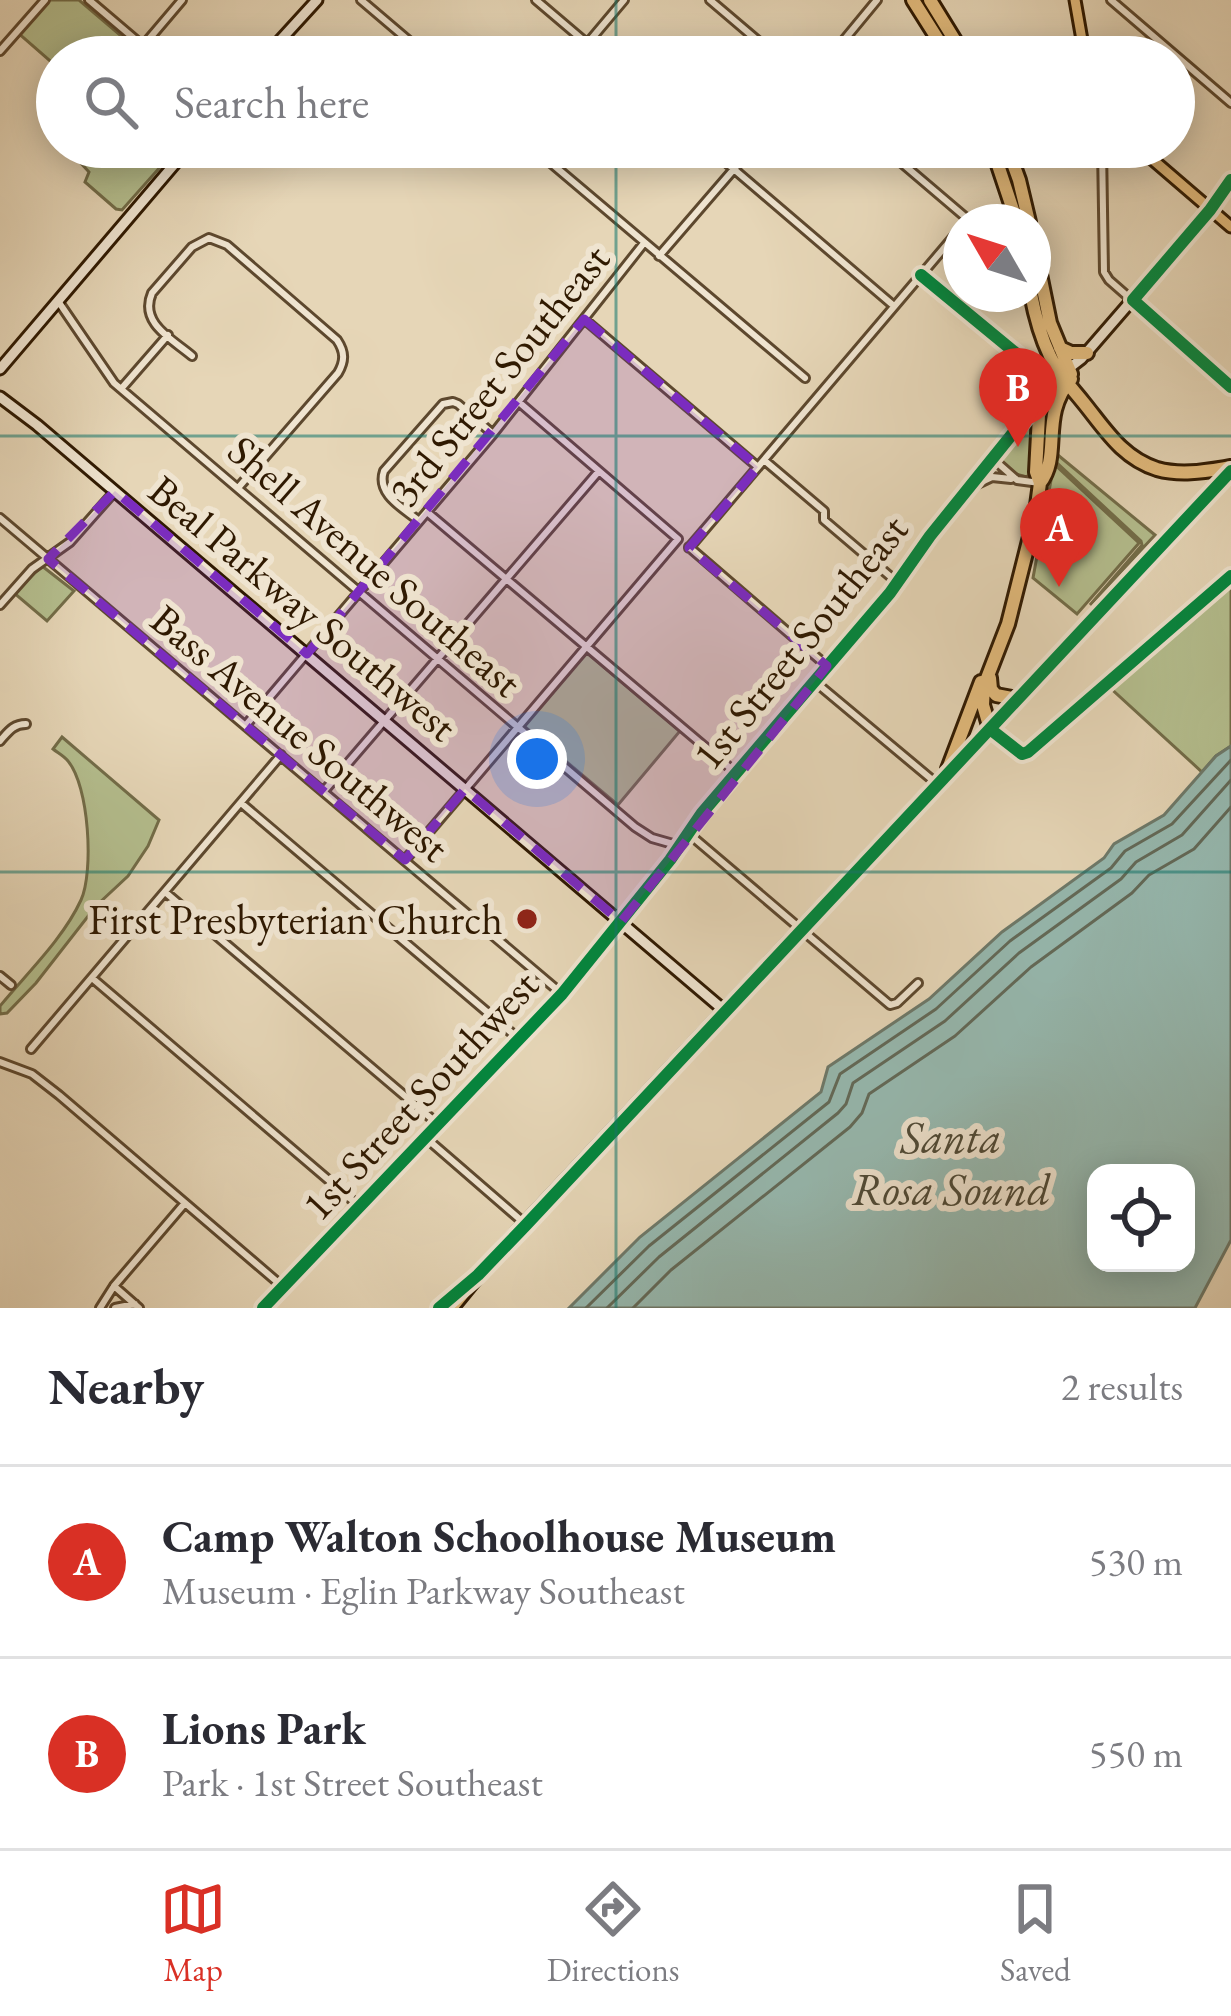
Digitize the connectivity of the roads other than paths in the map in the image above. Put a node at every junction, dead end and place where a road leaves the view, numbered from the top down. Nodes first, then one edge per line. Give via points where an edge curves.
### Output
1 (45, 0) edge
2 (89, 0) edge
3 (182, 0) edge
4 (317, 0) edge
5 (361, 0) edge
6 (536, 0) edge
7 (624, 0) edge
8 (710, 0) edge
9 (877, 0) edge
10 (913, 0) edge
11 (931, 0) edge
12 (1075, 0) edge
13 (1112, 0) edge
14 (131, 36) edge
15 (151, 36) edge
16 (285, 36) edge
17 (403, 36) edge
18 (578, 36) edge
19 (594, 36) edge
20 (752, 36) edge
21 (847, 36) edge
22 (936, 36) edge
23 (952, 36) edge
24 (1081, 36) edge
25 (1153, 36) edge
26 (0, 51) edge
27 (1195, 73) edge
28 (1231, 104) edge
29 (170, 168) edge
30 (556, 168) edge
31 (906, 168) edge
32 (999, 168) edge
33 (1015, 168) edge
34 (1100, 168) edge
35 (1162, 168) edge
36 (734, 169) joint
37 (1231, 180) edge
38 (946, 204) edge
39 (1011, 204) edge
40 (1025, 204) edge
41 (1210, 210) junction
42 (1231, 227) edge
43 (644, 243) junction
44 (943, 250) edge
45 (659, 256) junction
46 (921, 274) junction
47 (1133, 300) junction
48 (58, 301) junction
49 (895, 306) junction
50 (1036, 312) edge
51 (1047, 312) edge
52 (584, 319) junction
53 (168, 335) junction
54 (1058, 347) junction
55 (192, 356) dead end
56 (1084, 356) junction
57 (0, 369) edge
58 (1067, 376) junction
59 (805, 378) dead end
60 (1231, 387) edge
61 (121, 389) junction
62 (0, 397) edge
63 (519, 402) junction
64 (1085, 405) junction
65 (1054, 408) junction
66 (493, 434) junction
67 (992, 458) junction
68 (761, 464) junction
69 (1231, 468) edge
70 (599, 471) junction
71 (1017, 480) junction
72 (1040, 483) junction
73 (238, 488) junction
74 (970, 488) junction
75 (115, 491) junction
76 (427, 512) junction
77 (0, 518) edge
78 (419, 521) junction
79 (678, 539) junction
80 (689, 548) junction
81 (48, 559) junction
82 (1231, 575) edge
83 (507, 579) junction
84 (898, 583) junction
85 (359, 591) junction
86 (0, 605) edge
87 (587, 646) junction
88 (307, 654) junction
89 (439, 660) junction
90 (827, 666) junction
91 (988, 672) junction
92 (814, 681) junction
93 (1017, 699) junction
94 (385, 722) junction
95 (26, 724) dead end
96 (246, 725) junction
97 (518, 728) junction
98 (990, 729) junction
99 (0, 741) edge
100 (281, 755) junction
101 (736, 772) junction
102 (942, 781) junction
103 (465, 789) junction
104 (324, 791) junction
105 (241, 803) junction
106 (688, 833) junction
107 (680, 846) junction
108 (404, 860) junction
109 (165, 892) junction
110 (620, 922) junction
111 (802, 930) junction
112 (0, 976) edge
113 (92, 978) junction
114 (918, 983) dead end
115 (11, 985) dead end
116 (562, 994) junction
117 (726, 1012) junction
118 (520, 1040) junction
119 (31, 1049) dead end
120 (0, 1062) edge
121 (439, 1125) junction
122 (426, 1138) junction
123 (185, 1203) junction
124 (360, 1207) junction
125 (526, 1225) junction
126 (478, 1275) junction
127 (114, 1286) junction
128 (283, 1287) junction
129 (137, 1306) edge
130 (100, 1308) edge
131 (115, 1308) edge
132 (263, 1308) edge
133 (439, 1308) edge
134 (452, 1308) edge

1 - 26 street
2 - 14 street
3 - 15 street
4 - 16 main road
5 - 17 street
6 - 18 street
7 - 19 street
8 - 20 street
9 - 21 street
10 - 22 highway
11 - 23 highway
12 - 24 main road
13 - 25 street
27 - 28 street
29 - 48 main road
30 - 43 street
31 - 38 street
32 - 39 highway
33 - 40 highway
34 - 47 street via 1104,268
35 - 41 main road
36 - 45 street, 3rd Street Southeast
36 - 49 street
37 - 41 street
41 - 42 main road
41 - 47 main road
43 - 45 street
43 - 52 street, 3rd Street Southeast
44 - 46 street
45 - 59 street
46 - 49 street
46 - 67 street, 1st Street Southeast via 1035,369 1034,406
47 - 56 main road
47 - 60 street
48 - 57 main road
48 - 61 street, Shell Avenue Southeast
49 - 68 street
50 - 58 highway
51 - 54 highway
52 - 63 street, 3rd Street Southeast
52 - 68 street
53 - 55 street
53 - 61 street
53 - 73 street via 151,320 149,298 192,247 215,238 342,347 338,373
54 - 56 highway
54 - 58 highway
56 - 58 main road
58 - 64 highway
58 - 65 highway
58 - 72 highway via 1039,415
61 - 73 street, Shell Avenue Southeast
62 - 75 main road, Beal Parkway Southwest
63 - 66 street, 3rd Street Southeast
63 - 70 street
64 - 65 highway
64 - 69 highway via 1123,450 1153,467
65 - 72 highway via 1048,473
66 - 76 street, 3rd Street Southeast
66 - 78 street via 458,404 443,404 384,471 384,491
67 - 71 street
67 - 74 street, 1st Street Southeast
68 - 80 street
68 - 84 street
69 - 93 highway
70 - 79 street
70 - 83 street
71 - 72 street
71 - 74 street via 992,477
72 - 91 highway via 1018,590
73 - 85 street, Shell Avenue Southeast
74 - 84 street, 1st Street Southeast
75 - 81 street
75 - 88 main road, Beal Parkway Southwest
76 - 78 street, 3rd Street Southeast
76 - 83 street
77 - 81 street, Bass Avenue Southwest
78 - 85 street, 3rd Street Southeast
79 - 80 street
79 - 87 street
80 - 90 street
81 - 86 street
81 - 96 street, Bass Avenue Southwest
82 - 98 street via 1028,752
83 - 87 street
83 - 89 street
84 - 90 street, 1st Street Southeast
85 - 88 street, 3rd Street Southeast
85 - 89 street, Shell Avenue Southeast
87 - 97 street
87 - 101 street
88 - 94 main road, Beal Parkway Southwest
88 - 96 street, 3rd Street Southeast
89 - 94 street
89 - 97 street, Shell Avenue Southeast
90 - 92 street, 1st Street Southeast
91 - 93 highway via 994,693
91 - 98 highway
91 - 102 highway
92 - 101 street, 1st Street Southeast
92 - 102 street
93 - 98 highway
94 - 103 main road, Beal Parkway Southwest
94 - 104 street
95 - 99 street
96 - 100 street, Bass Avenue Southwest
97 - 103 street
97 - 107 street, Shell Avenue Southeast via 635,827
98 - 102 highway
100 - 104 street, Bass Avenue Southwest
100 - 105 street
101 - 106 street, 1st Street Southeast
102 - 111 highway
103 - 108 street
103 - 110 main road, Beal Parkway Southwest
104 - 108 street, Bass Avenue Southwest
105 - 109 street
105 - 118 street
106 - 107 street, 1st Street Southeast
106 - 111 street
107 - 110 street, 1st Street Southeast
108 - 116 street, Bass Avenue Southwest
109 - 113 street
109 - 121 street
110 - 116 street, 1st Street Southwest
110 - 117 main road, Beal Parkway Southwest
111 - 114 street via 890,1005
111 - 117 highway
112 - 115 street
113 - 119 street
113 - 124 street
116 - 118 street, 1st Street Southwest
117 - 125 highway
118 - 121 street, 1st Street Southwest
120 - 123 street via 32,1074
121 - 122 street, 1st Street Southwest
122 - 124 street, 1st Street Southwest
122 - 125 street
123 - 127 street
123 - 128 street
124 - 128 street, 1st Street Southwest
125 - 126 highway
126 - 133 highway
126 - 134 highway
127 - 129 street
127 - 130 street
128 - 132 street, 1st Street Southwest
129 - 131 street

